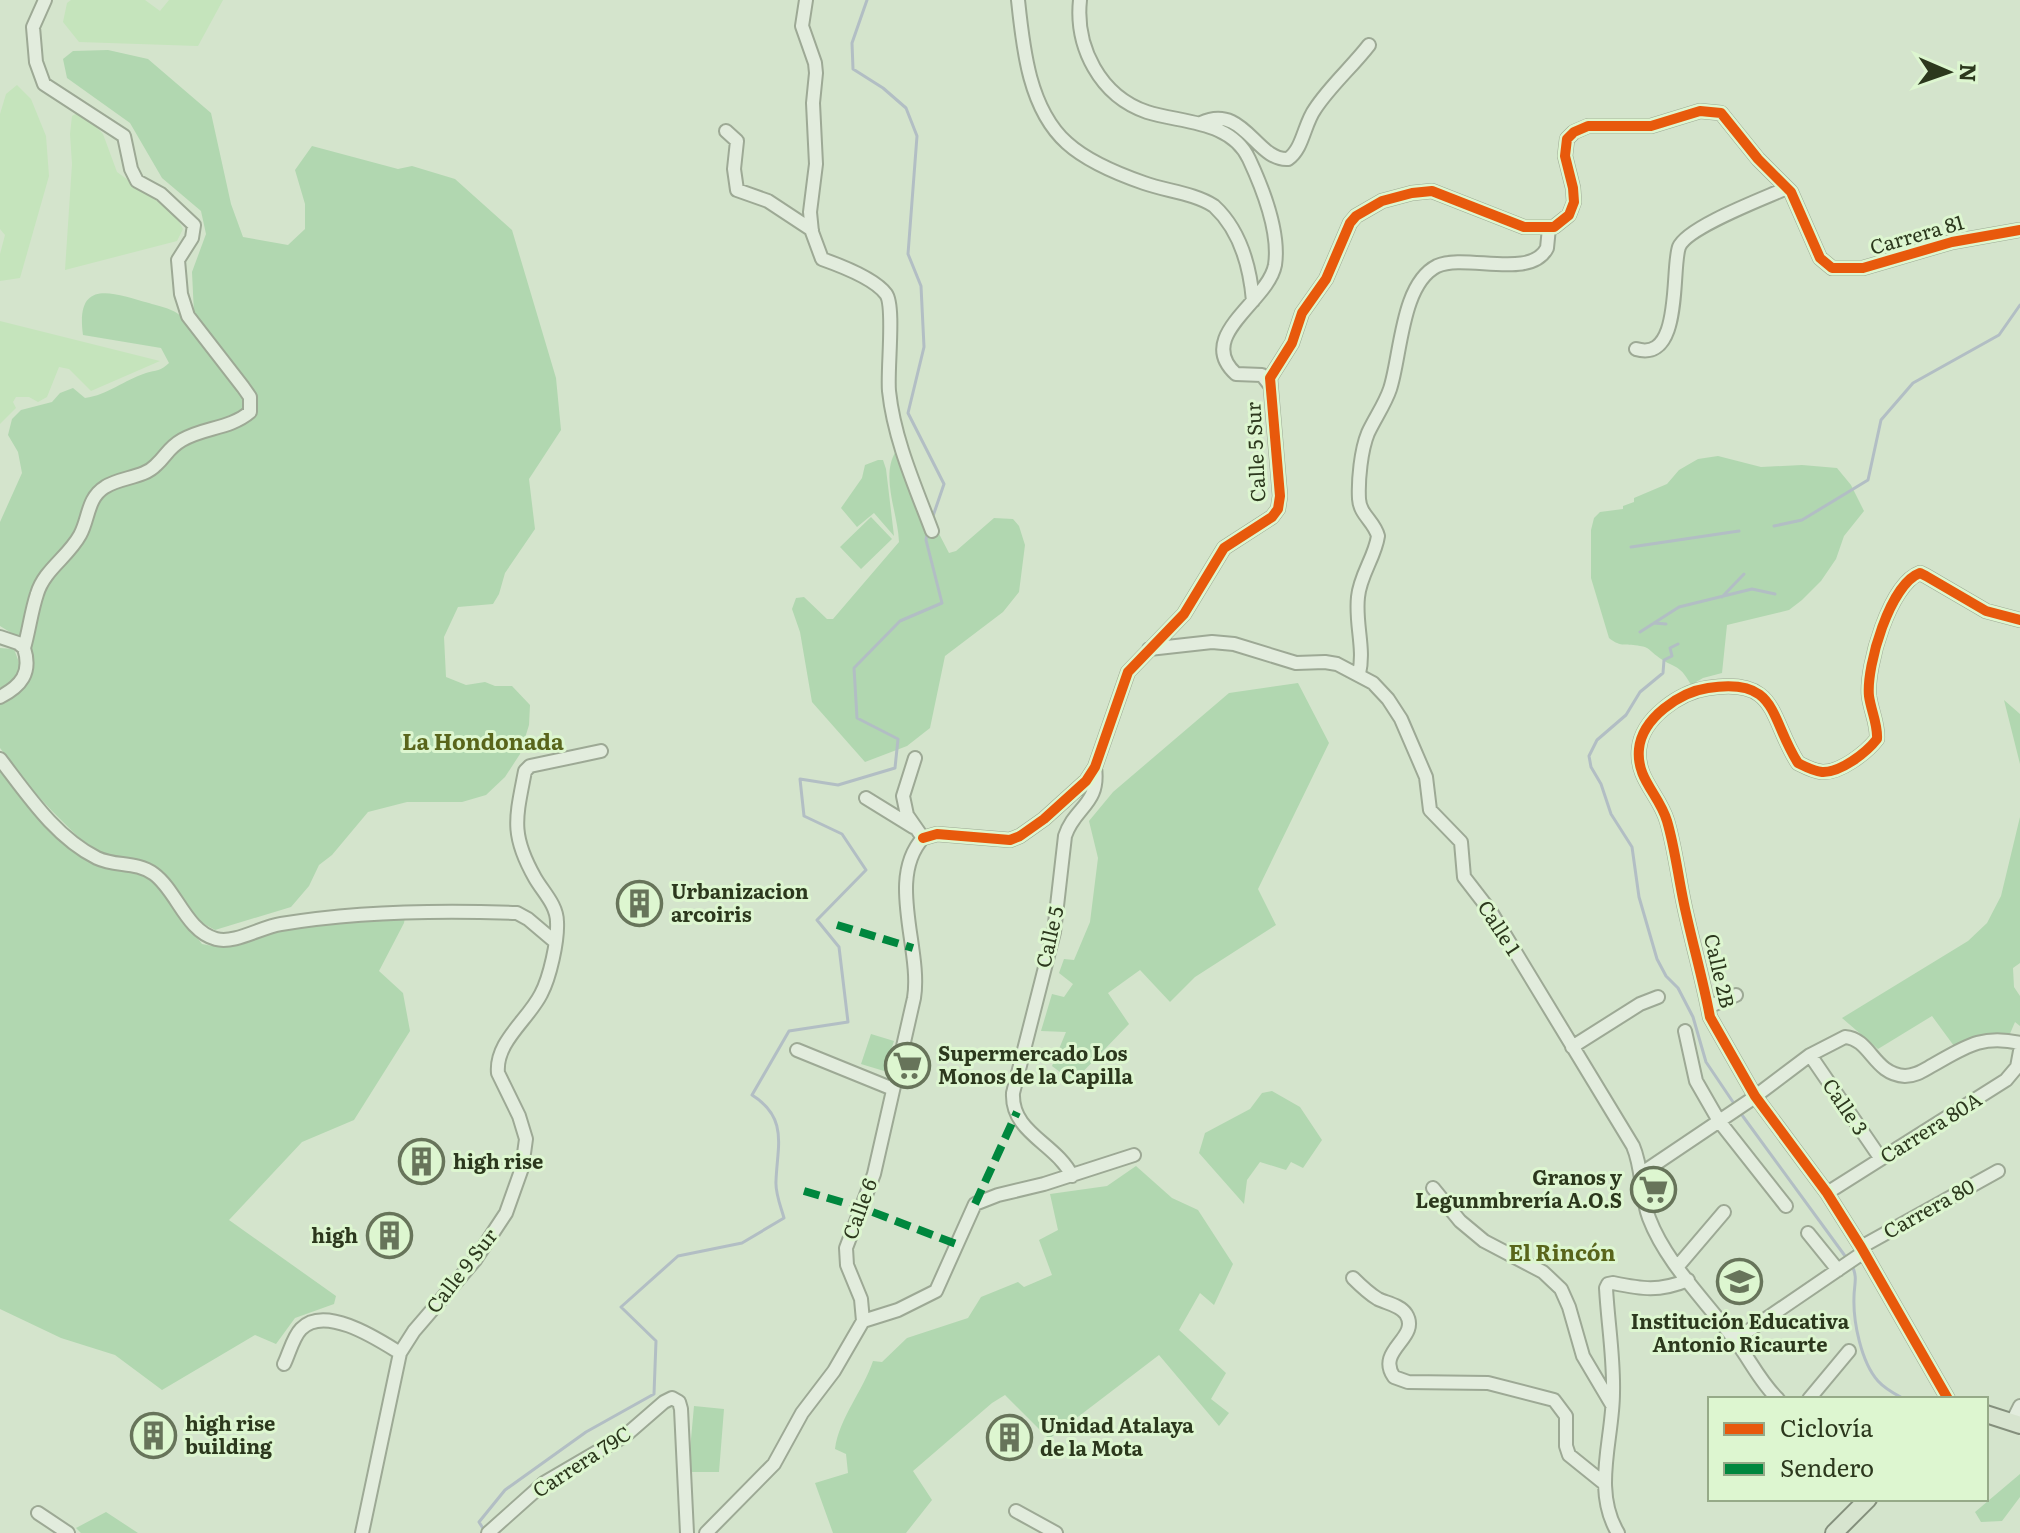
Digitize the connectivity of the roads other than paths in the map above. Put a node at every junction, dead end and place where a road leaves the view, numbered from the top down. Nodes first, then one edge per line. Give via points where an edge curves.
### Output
1 (45, 0) edge
2 (806, 0) edge
3 (1018, 0) edge
4 (1080, 0) edge
5 (1369, 45) dead end
6 (1201, 123) junction
7 (726, 131) dead end
8 (1787, 188) junction
9 (1549, 228) junction
10 (812, 230) junction
11 (2020, 230) edge
12 (1253, 301) junction
13 (1636, 349) dead end
14 (1269, 384) junction
15 (932, 531) dead end
16 (2020, 620) edge
17 (0, 637) edge
18 (24, 648) junction
19 (1149, 649) junction
20 (1359, 674) junction
21 (0, 697) edge
22 (601, 751) dead end
23 (915, 758) dead end
24 (0, 759) edge
25 (1095, 767) junction
26 (866, 798) dead end
27 (921, 834) junction
28 (554, 941) junction
29 (1736, 995) dead end
30 (1658, 997) dead end
31 (1708, 1007) junction
32 (1685, 1031) dead end
33 (2020, 1043) edge
34 (1572, 1047) junction
35 (797, 1050) dead end
36 (2020, 1051) edge
37 (1810, 1055) junction
38 (893, 1089) junction
39 (1755, 1096) junction
40 (1719, 1121) junction
41 (1134, 1155) dead end
42 (1881, 1159) junction
43 (1998, 1171) dead end
44 (1642, 1173) junction
45 (1072, 1176) junction
46 (1433, 1188) dead end
47 (1827, 1193) junction
48 (1786, 1206) dead end
49 (1724, 1212) dead end
50 (1808, 1233) dead end
51 (1853, 1259) junction
52 (1678, 1266) junction
53 (1353, 1278) dead end
54 (1688, 1280) junction
55 (863, 1321) junction
56 (1735, 1340) junction
57 (1849, 1351) dead end
58 (400, 1353) junction
59 (284, 1364) dead end
60 (1776, 1397) edge
61 (1811, 1397) edge
62 (1947, 1397) edge
63 (2020, 1406) edge
64 (1613, 1408) junction
65 (1988, 1415) edge
66 (2016, 1423) edge
67 (1605, 1484) junction
68 (1866, 1501) edge
69 (1016, 1511) dead end
70 (38, 1513) dead end
71 (490, 1531) edge
72 (1836, 1532) edge
73 (68, 1533) edge
74 (362, 1533) edge
75 (687, 1533) edge
76 (706, 1533) edge
77 (1056, 1533) edge
78 (1618, 1533) edge

1 - 18 street via 33,27 44,84 124,136 137,181 161,194 194,225 178,260 181,294 188,316 250,397 250,412 235,423 186,437 168,448 155,467 105,487 94,498 75,543 37,594
2 - 10 street via 802,26 816,73
3 - 12 street via 1024,50 1039,101 1059,134 1093,161 1214,206 1245,255
4 - 6 street via 1084,47 1113,92 1143,110
5 - 6 street via 1314,110 1288,159 1277,158 1230,122 1214,118
6 - 12 street via 1242,147 1267,209 1274,267
7 - 10 street via 737,141 737,190 768,201
8 - 9 street, Carrera 81 via 1721,113 1700,111 1651,126 1588,126 1567,139 1573,206 1561,223
8 - 11 street, Carrera 81 via 1820,258 1837,269 1863,268 1952,242
8 - 13 street via 1688,236 1679,247 1667,328 1655,348
9 - 14 street, Calle 5 Sur via 1524,227 1432,191 1364,210 1350,223
9 - 20 street via 1547,248 1535,260 1449,263 1432,270 1406,313 1390,391 1366,438 1361,475 1360,508 1378,536 1358,594 1363,650
10 - 15 street via 822,259 888,295 889,392 907,465
12 - 14 street via 1228,331 1224,353 1236,374 1262,375
14 - 19 street, Calle 5 Sur via 1278,509 1224,548 1191,604
16 - 31 street, Calle 2B via 1986,611 1915,574 1892,607 1876,644 1869,695 1877,739 1830,772 1798,763 1772,708 1757,692 1736,684 1701,689 1652,719 1639,745 1641,772 1670,830
17 - 18 street
18 - 21 street via 23,681
19 - 20 street, Calle 1 via 1218,643 1296,663 1330,663
19 - 25 street, Calle 5 Sur via 1124,678
20 - 34 street, Calle 1 via 1382,691 1401,719 1426,777 1430,810 1462,845 1464,877 1491,912
22 - 28 street, Calle 9 Sur via 525,771 515,821 518,841 555,912
23 - 27 street via 903,796 907,815
24 - 28 street via 23,793 63,832 95,857 152,873 167,885 185,916 216,939 285,923 404,911 517,913
25 - 27 street via 1074,794 1020,836 1002,840
25 - 45 street, Calle 5 via 1095,792 1068,826 1063,843 1054,932 1012,1104 1022,1127 1062,1160
26 - 27 street
27 - 38 street, Calle 6 via 910,861 906,895 916,984
28 - 58 street, Calle 9 Sur via 541,994 497,1064 526,1139 506,1213
29 - 31 street
30 - 34 street
31 - 39 street, Calle 2B via 1717,1033
32 - 40 street via 1696,1081
33 - 37 street via 1993,1039 1968,1045 1907,1076 1884,1069 1854,1038 1832,1042
34 - 44 street, Calle 1 via 1633,1146
35 - 38 street
36 - 42 street, Carrera 80A via 2017,1067 2006,1080
37 - 39 street
37 - 42 street, Calle 3
38 - 55 street, Calle 6 via 874,1174 846,1248
39 - 40 street
39 - 47 street, Calle 2B
40 - 44 street
40 - 48 street
41 - 45 street
42 - 47 street, Carrera 80A
43 - 51 street, Carrera 80
44 - 52 street, Calle 1 via 1650,1221
45 - 55 street via 975,1204 936,1291
46 - 64 street via 1484,1241 1543,1272 1561,1289 1583,1356
47 - 51 street, Calle 2B
49 - 52 street
50 - 51 street, Calle 2B
51 - 56 street, Carrera 80
51 - 62 street, Calle 2B
52 - 54 street
53 - 67 street via 1406,1314 1408,1329 1389,1359 1394,1377 1408,1382 1488,1383 1554,1400 1566,1416 1569,1455
54 - 56 street
54 - 64 street via 1645,1289 1607,1286
55 - 76 street via 774,1464
56 - 60 street
57 - 61 street
58 - 59 street via 355,1327 318,1321 300,1330
58 - 74 street, Calle 9 Sur
63 - 66 street
64 - 67 street
65 - 66 main road
67 - 78 street
68 - 72 main road
69 - 77 street
70 - 73 street
71 - 75 street, Carrera 79C via 544,1483 636,1428 669,1399 679,1402 681,1409

